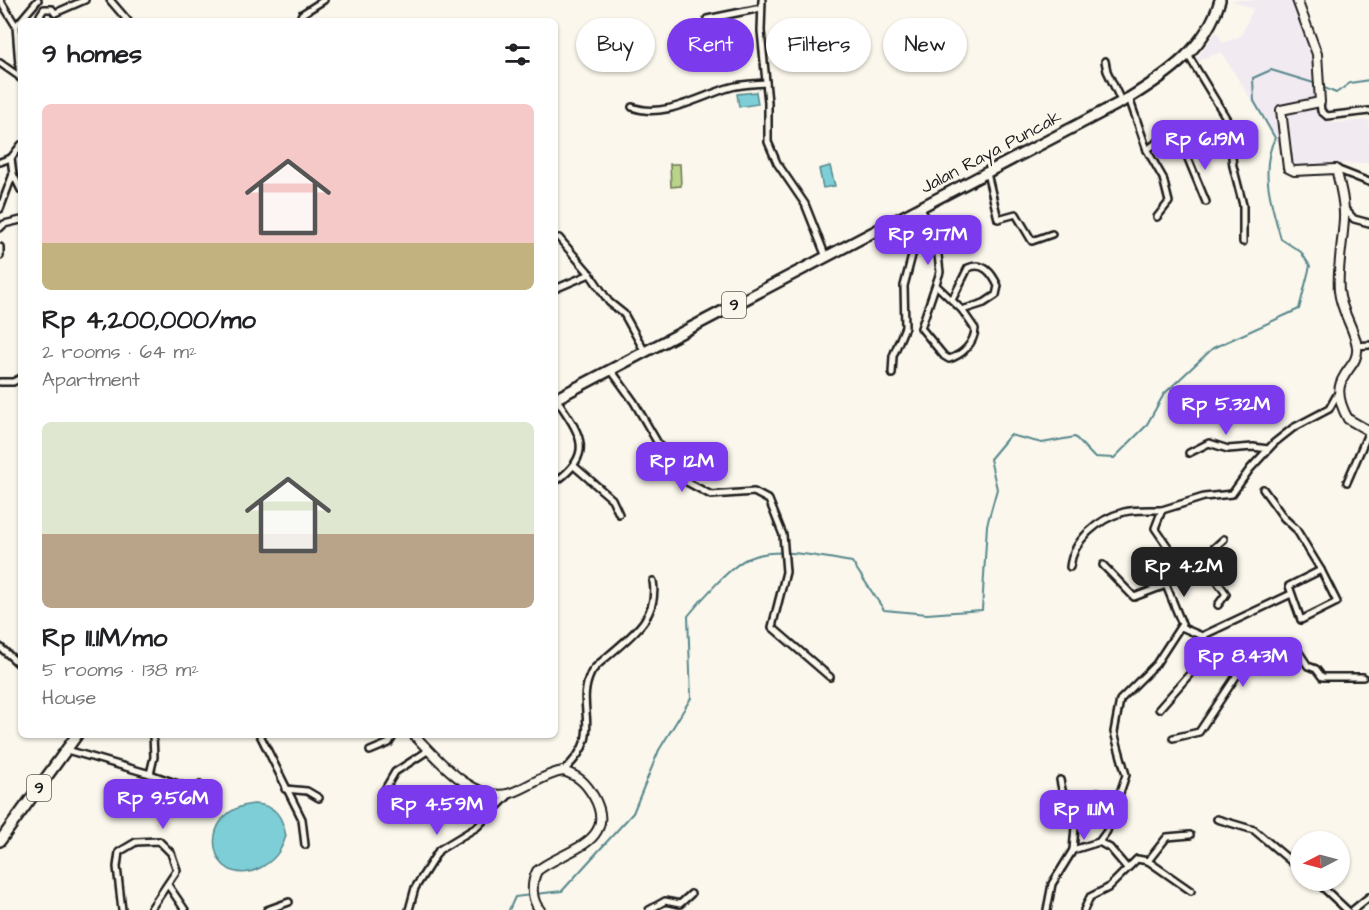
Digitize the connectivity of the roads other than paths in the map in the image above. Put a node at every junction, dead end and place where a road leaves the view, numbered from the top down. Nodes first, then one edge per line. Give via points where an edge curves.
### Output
1 (0, 0) edge
2 (38, 0) edge
3 (85, 0) edge
4 (110, 0) edge
5 (324, 0) edge
6 (762, 0) edge
7 (1220, 0) edge
8 (1297, 0) edge
9 (761, 9) junction
10 (55, 13) junction
11 (26, 18) edge
12 (40, 18) edge
13 (54, 18) edge
14 (125, 18) edge
15 (300, 18) edge
16 (712, 18) edge
17 (18, 27) edge
18 (18, 30) edge
19 (1188, 55) junction
20 (18, 60) edge
21 (1105, 61) dead end
22 (0, 63) edge
23 (18, 76) edge
24 (766, 83) junction
25 (1125, 100) junction
26 (1320, 102) junction
27 (632, 107) dead end
28 (1369, 111) edge
29 (18, 150) edge
30 (1147, 150) junction
31 (11, 158) junction
32 (0, 162) edge
33 (1336, 169) junction
34 (987, 172) junction
35 (13, 174) junction
36 (1369, 182) edge
37 (18, 184) edge
38 (1206, 202) dead end
39 (1344, 208) junction
40 (0, 209) edge
41 (917, 209) junction
42 (1157, 217) dead end
43 (18, 221) edge
44 (1369, 223) edge
45 (0, 228) edge
46 (1052, 234) dead end
47 (559, 237) dead end
48 (1243, 242) dead end
49 (0, 248) edge
50 (0, 256) edge
51 (826, 257) junction
52 (590, 274) junction
53 (937, 286) junction
54 (558, 288) edge
55 (952, 300) junction
56 (962, 310) junction
57 (1369, 345) edge
58 (1357, 346) junction
59 (645, 352) junction
60 (611, 370) junction
61 (892, 374) dead end
62 (18, 380) edge
63 (0, 382) edge
64 (1338, 391) junction
65 (558, 397) edge
66 (558, 401) edge
67 (1369, 431) edge
68 (1268, 449) junction
69 (1189, 453) dead end
70 (574, 466) junction
71 (558, 479) edge
72 (1347, 482) dead end
73 (1263, 489) dead end
74 (1162, 510) junction
75 (619, 514) dead end
76 (1224, 539) dead end
77 (1201, 558) junction
78 (1177, 560) junction
79 (1103, 565) dead end
80 (1070, 567) dead end
81 (1321, 570) junction
82 (653, 581) dead end
83 (1166, 585) junction
84 (1291, 594) junction
85 (1218, 605) dead end
86 (1181, 627) junction
87 (1202, 636) junction
88 (0, 647) edge
89 (1210, 647) junction
90 (18, 663) edge
91 (1237, 675) junction
92 (830, 677) dead end
93 (1363, 677) dead end
94 (1159, 709) dead end
95 (75, 738) edge
96 (153, 738) edge
97 (261, 738) edge
98 (392, 738) edge
99 (417, 738) edge
100 (1173, 738) dead end
101 (66, 750) junction
102 (429, 750) junction
103 (370, 751) dead end
104 (563, 771) junction
105 (150, 774) junction
106 (1060, 780) dead end
107 (200, 785) dead end
108 (285, 789) junction
109 (1098, 792) dead end
110 (510, 794) junction
111 (381, 796) dead end
112 (319, 798) dead end
113 (1084, 810) junction
114 (1217, 819) dead end
115 (1190, 835) dead end
116 (0, 841) edge
117 (1100, 842) junction
118 (305, 845) dead end
119 (1072, 850) junction
120 (1148, 861) junction
121 (1290, 861) edge
122 (1127, 868) junction
123 (168, 885) junction
124 (1191, 891) dead end
125 (1327, 891) edge
126 (691, 894) dead end
127 (1369, 897) edge
128 (289, 902) dead end
129 (122, 910) edge
130 (150, 910) edge
131 (185, 910) edge
132 (267, 910) edge
133 (409, 910) edge
134 (540, 910) edge
135 (649, 910) edge
136 (1047, 910) edge
137 (1084, 910) edge
138 (1347, 910) edge
139 (1353, 910) edge

1 - 17 street
2 - 11 street
3 - 10 street
4 - 14 street
5 - 15 street
6 - 9 street
7 - 19 highway, Jalan Raya Puncak / 9 via 1208,28
8 - 26 street via 1317,54
9 - 16 street
9 - 24 street
10 - 12 street via 44,9
10 - 13 street
18 - 20 street
19 - 25 highway, Jalan Raya Puncak / 9 via 1173,70
19 - 48 street via 1228,121 1243,205
21 - 25 street via 1109,77
22 - 23 street
24 - 27 street via 731,87 659,110 644,112
24 - 51 street via 770,149 805,204
25 - 30 street
25 - 34 highway, Jalan Raya Puncak / 9
26 - 28 street via 1327,116
26 - 33 street via 1281,110 1288,168
29 - 31 street
30 - 38 street via 1172,131 1177,132
30 - 42 street via 1163,178 1169,202
31 - 32 street
31 - 35 street
33 - 36 street
33 - 39 street
34 - 41 highway, Jalan Raya Puncak / 9
34 - 46 street via 998,219 1016,214 1034,241
35 - 37 street
35 - 40 street
39 - 44 street via 1354,219
39 - 58 street via 1339,291
41 - 51 highway, Jalan Raya Puncak / 9
41 - 53 street via 939,255
41 - 61 street via 918,234 904,286 905,327 893,356
43 - 45 street
47 - 52 street
49 - 50 street
51 - 59 highway, Jalan Raya Puncak / 9
52 - 54 street
52 - 59 street via 609,302 624,314
53 - 55 street
53 - 56 street via 921,328 947,359 962,353 975,335 974,324
55 - 56 street
55 - 56 street via 968,268 988,270 998,286 996,296
57 - 58 street
58 - 64 street
59 - 60 highway, Jalan Raya Puncak / 9
60 - 65 highway, Jalan Raya Puncak / 9
60 - 92 street via 667,459 687,482 715,495 760,493 773,506 785,555 784,583 772,627
62 - 63 street
64 - 67 street via 1348,419
64 - 68 street via 1329,409 1288,431
66 - 70 street via 580,437 581,450
67 - 72 street
68 - 69 street via 1228,449 1209,443
68 - 74 street via 1232,494 1204,497
70 - 71 street
70 - 75 street via 612,499
73 - 81 street via 1296,529
74 - 78 street via 1155,528
74 - 80 street via 1126,511 1098,524 1076,546
76 - 77 street
77 - 78 street via 1190,569 1183,568
77 - 85 street via 1226,594
78 - 83 street
79 - 83 street via 1134,597
81 - 84 street via 1289,586
81 - 84 street via 1336,604 1301,620
82 - 104 street via 653,603 640,629 592,672 587,693 586,742
83 - 86 street
84 - 87 street
86 - 87 street
86 - 117 street via 1156,664 1120,700 1114,732 1126,775
87 - 89 street
88 - 90 street
89 - 91 street
89 - 94 street via 1209,654
91 - 93 street via 1296,648 1308,666 1322,677
91 - 100 street via 1199,732
95 - 101 highway, 9
96 - 105 street
97 - 108 street
98 - 103 street
99 - 102 street
101 - 105 street
101 - 116 highway, 9
102 - 110 street via 464,783
102 - 111 street via 395,772
104 - 110 street
104 - 134 street via 579,777 588,786 599,807 599,825 578,849 539,870 533,884 534,901
105 - 107 street via 195,790
106 - 113 street via 1061,792 1083,800
108 - 112 street via 307,791
108 - 118 street via 302,819
109 - 113 street via 1092,805
110 - 133 street via 477,828 439,850 415,888
113 - 119 street via 1073,832
114 - 121 street via 1254,830
115 - 120 street via 1167,837
117 - 119 street
117 - 122 street
119 - 136 street via 1056,875
120 - 122 street via 1137,858
120 - 124 street
122 - 137 street via 1108,888 1090,897
123 - 129 street via 177,866 164,843 129,844 118,857
123 - 130 street
123 - 131 street
125 - 138 street
126 - 135 street via 680,904 664,901
127 - 139 street
128 - 132 street

